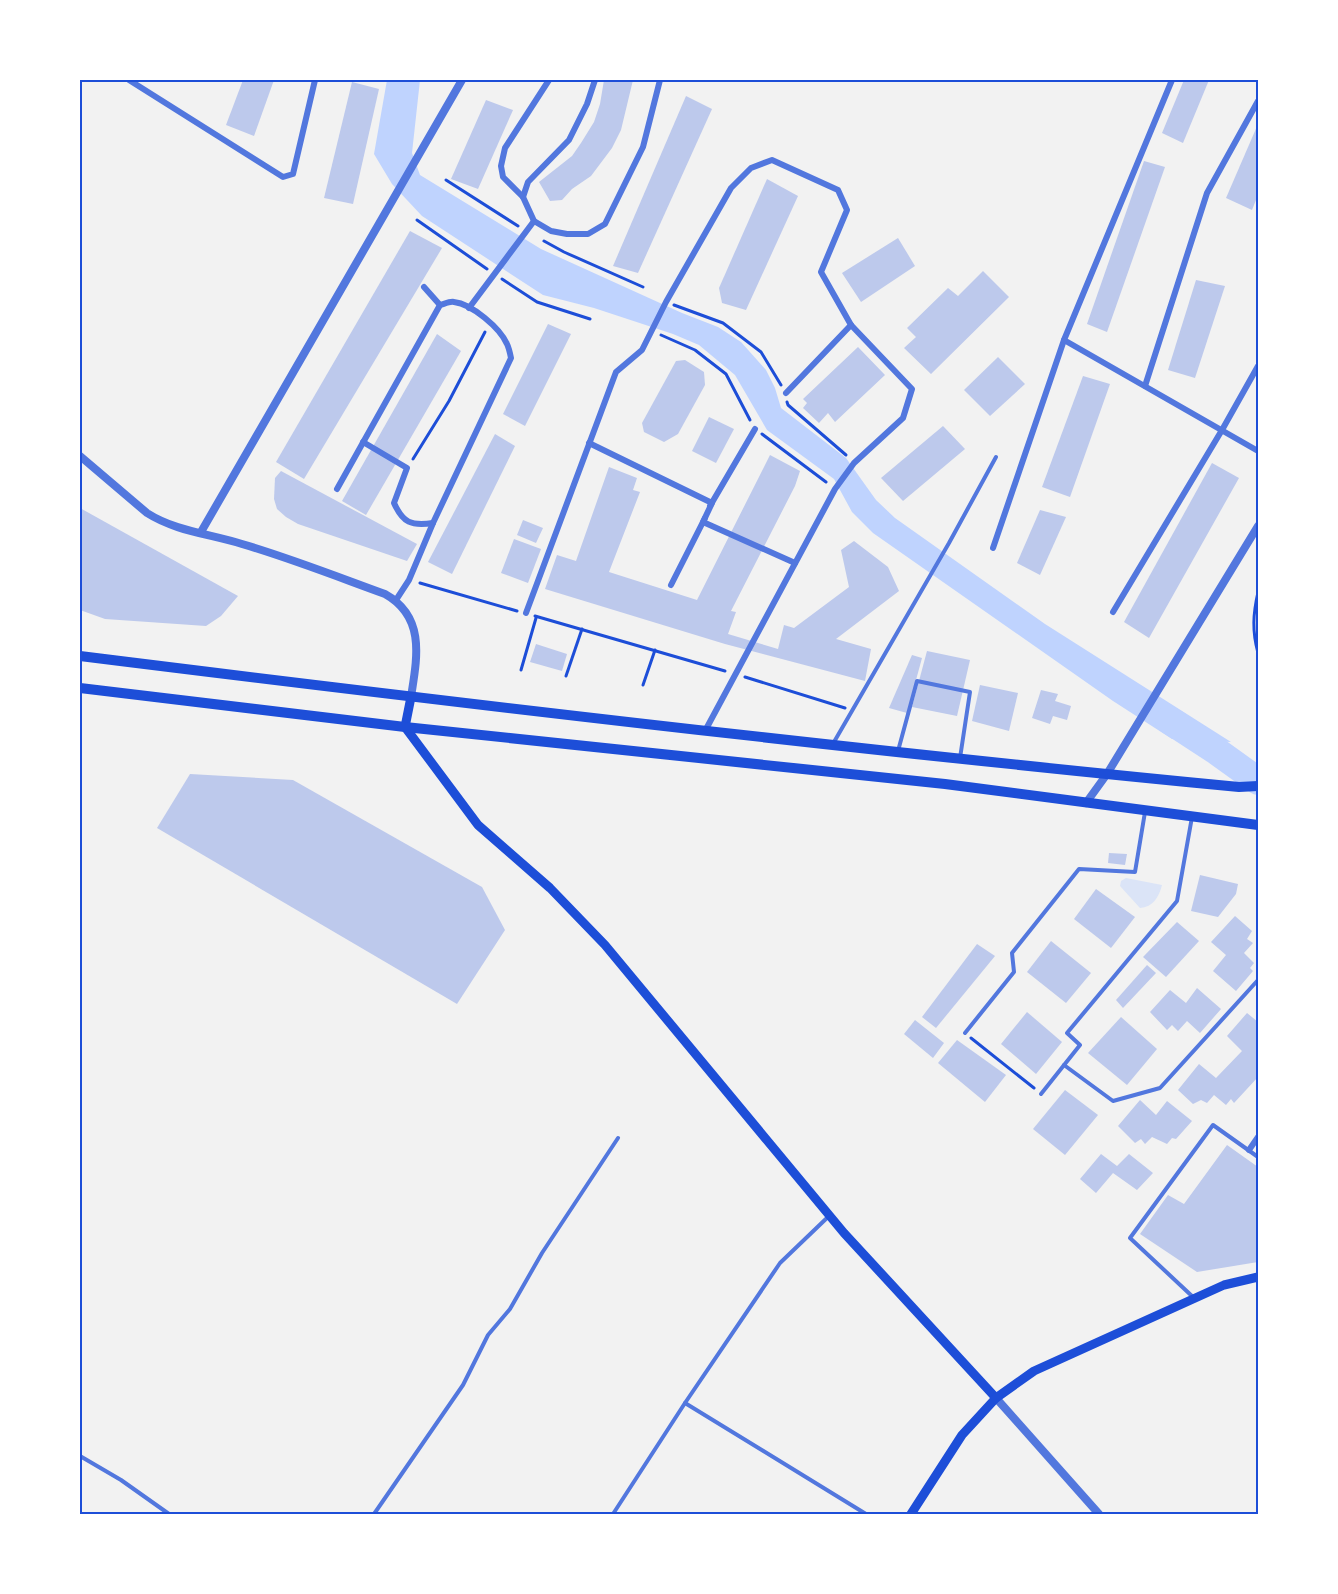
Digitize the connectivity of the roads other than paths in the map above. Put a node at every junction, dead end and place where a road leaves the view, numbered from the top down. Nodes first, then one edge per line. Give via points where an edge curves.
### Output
1 (129, 80) edge
2 (315, 80) edge
3 (462, 80) edge
4 (549, 80) edge
5 (595, 80) edge
6 (660, 80) edge
7 (1172, 80) edge
8 (1258, 101) edge
9 (523, 197) junction
10 (534, 221) junction
11 (424, 287) dead end
12 (440, 305) junction
13 (469, 308) junction
14 (851, 325) junction
15 (1064, 340) junction
16 (1258, 366) edge
17 (1145, 386) junction
18 (786, 393) road end
19 (755, 429) road end
20 (1222, 430) junction
21 (363, 442) junction
22 (589, 443) junction
23 (1258, 451) edge
24 (80, 456) edge
25 (996, 457) dead end
26 (337, 489) dead end
27 (712, 503) junction
28 (703, 522) junction
29 (433, 523) junction
30 (1258, 526) edge
31 (201, 532) junction
32 (993, 548) dead end
33 (795, 563) junction
34 (671, 585) dead end
35 (396, 600) junction
36 (1113, 612) dead end
37 (526, 613) road end
38 (80, 656) edge
39 (80, 688) edge
40 (411, 697) junction
41 (405, 727) junction
42 (705, 731) junction
43 (832, 746) junction
44 (898, 752) junction
45 (960, 759) junction
46 (1107, 774) junction
47 (1258, 786) edge
48 (1086, 803) junction
49 (1146, 811) junction
50 (1192, 817) junction
51 (1258, 826) edge
52 (1258, 980) edge
53 (965, 1033) road end
54 (1064, 1065) junction
55 (1041, 1094) road end
56 (1258, 1137) edge
57 (618, 1138) dead end
58 (1249, 1150) junction
59 (1258, 1157) edge
60 (830, 1215) junction
61 (1258, 1277) edge
62 (1194, 1299) junction
63 (996, 1398) junction
64 (685, 1403) junction
65 (80, 1456) edge
66 (169, 1515) edge
67 (374, 1515) edge
68 (613, 1515) edge
69 (866, 1515) edge
70 (911, 1515) edge
71 (1099, 1515) edge

1 - 2 street via 283,177 293,174
3 - 31 street
4 - 9 street via 505,148 503,177
5 - 9 street via 569,140 528,182
6 - 10 street via 643,147 605,224 588,234 567,234 551,231
7 - 15 street
8 - 17 street via 1207,193
9 - 10 street
10 - 13 street
11 - 12 street
12 - 13 street via 453,302
12 - 21 street
13 - 29 street via 499,332 511,358
14 - 18 street
14 - 22 street via 821,272 847,210 838,190 772,160 751,168 731,188 642,350 616,372
14 - 33 street via 912,389 903,418 854,463 835,489
15 - 17 street
15 - 32 street
16 - 20 street
17 - 20 street
19 - 27 street
20 - 23 street
20 - 36 street
21 - 26 street
21 - 29 street via 407,468 394,503 400,516 410,523
22 - 27 street
22 - 37 street
24 - 31 street via 158,520
25 - 43 lane
27 - 28 street
28 - 33 street
28 - 34 street
29 - 35 street via 409,580
30 - 46 street
31 - 35 street
33 - 42 street
35 - 40 street via 412,622 416,639
38 - 40 main road
39 - 41 main road
40 - 41 main road
40 - 42 main road
41 - 48 main road
41 - 60 main road via 478,825 550,888 605,945
42 - 43 main road
43 - 44 main road
44 - 45 main road
44 - 45 lane via 917,681 970,692
45 - 46 main road
46 - 47 main road
46 - 48 street
48 - 49 main road
49 - 50 main road
49 - 53 lane via 1135,873 1080,869 1012,953 1014,972
50 - 51 main road
50 - 54 lane via 1177,901 1067,1033 1080,1045
52 - 54 lane via 1160,1089 1113,1101
54 - 55 lane
56 - 58 street
57 - 67 lane via 510,1309 488,1335 463,1385
58 - 59 lane
58 - 62 lane via 1213,1125 1130,1238
60 - 63 main road
60 - 64 lane via 780,1263
61 - 62 main road via 1224,1285
62 - 63 main road via 1034,1371
63 - 70 main road via 962,1435
63 - 71 street
64 - 68 lane
64 - 69 lane
65 - 66 lane

